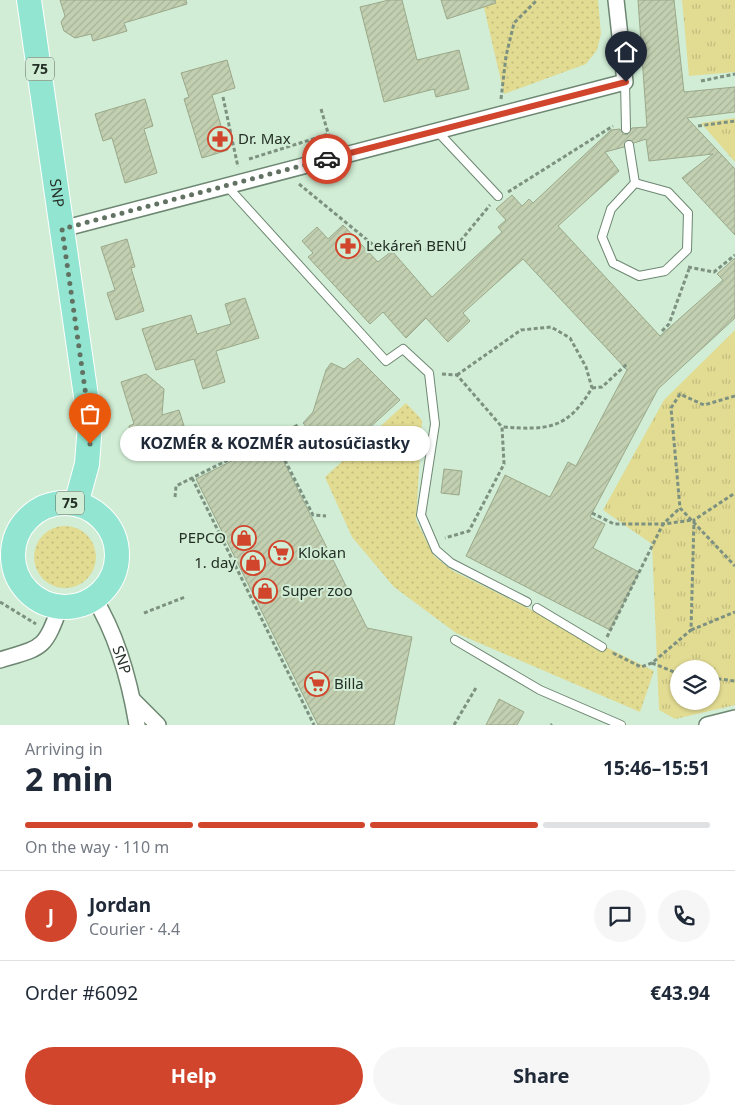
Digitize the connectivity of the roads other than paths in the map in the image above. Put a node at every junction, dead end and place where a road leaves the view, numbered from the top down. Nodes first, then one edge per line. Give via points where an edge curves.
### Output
1 (29, 0) edge
2 (616, 0) edge
3 (626, 82) junction
4 (626, 125) road end
5 (437, 131) junction
6 (629, 145) dead end
7 (234, 183) junction
8 (635, 183) junction
9 (498, 196) road end
10 (62, 229) junction
11 (76, 504) junction
12 (9, 528) edge
13 (94, 598) junction
14 (527, 602) dead end
15 (60, 607) junction
16 (538, 608) dead end
17 (455, 640) dead end
18 (602, 647) road end
19 (0, 660) edge
20 (133, 700) junction
21 (735, 718) edge
22 (137, 725) edge
23 (158, 725) edge
24 (621, 725) edge
25 (707, 725) edge

1 - 10 main road, SNP / 75
2 - 3 street
3 - 4 lane
3 - 5 street
5 - 7 street
5 - 9 lane
6 - 8 lane
7 - 10 street
7 - 14 lane via 386,361 403,349 429,373 435,424 421,515 436,550 451,563
8 - 8 lane via 668,192 688,213 687,250 664,271 639,276 614,263 602,237 611,209
10 - 11 main road, SNP / 75 via 90,424 87,464
11 - 12 main road, 75 via 42,508
11 - 13 main road, 75 via 93,511 106,523 116,545 117,557 111,580
12 - 15 main road, 75 via 19,580 36,599
13 - 15 main road, 75 via 84,604
13 - 20 street, SNP via 111,630
15 - 19 street via 44,644
16 - 18 lane
17 - 24 lane via 540,690
20 - 22 street, SNP
20 - 23 street
21 - 25 street

